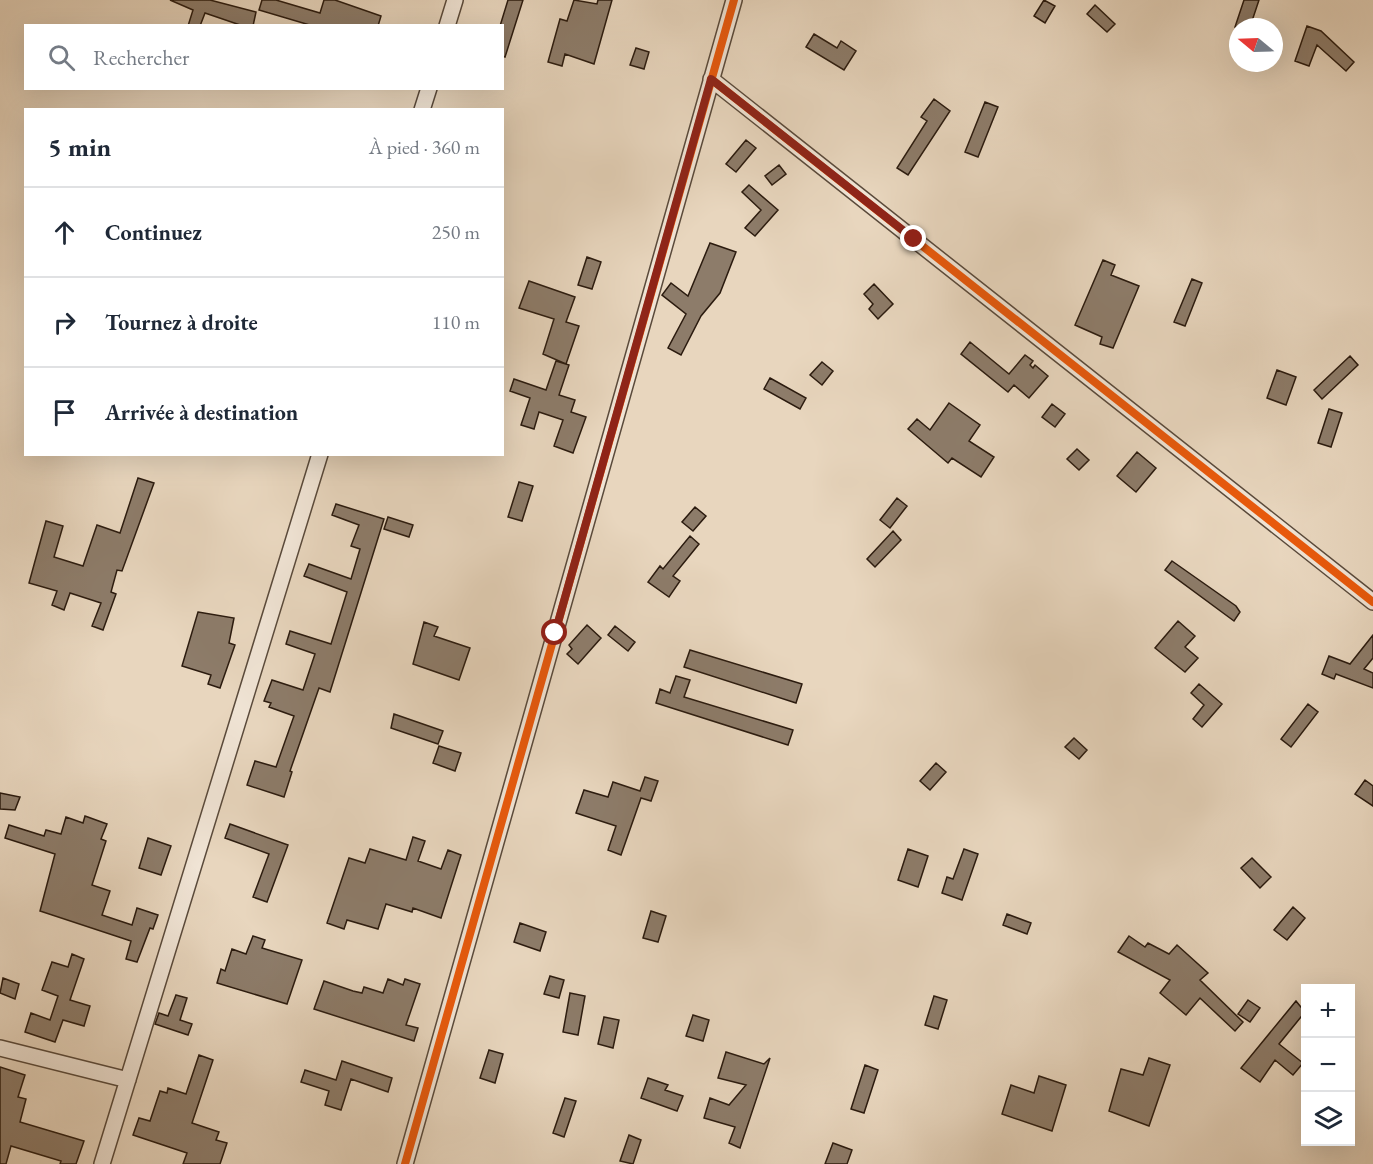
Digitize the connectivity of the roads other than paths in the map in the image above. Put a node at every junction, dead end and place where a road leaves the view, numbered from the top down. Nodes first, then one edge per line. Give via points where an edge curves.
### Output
1 (455, 0) edge
2 (734, 0) edge
3 (448, 24) edge
4 (711, 79) junction
5 (428, 90) edge
6 (423, 108) edge
7 (319, 456) edge
8 (1373, 602) edge
9 (0, 1048) edge
10 (128, 1080) junction
11 (102, 1164) edge
12 (405, 1164) edge

1 - 3 street
2 - 4 street
4 - 8 street
4 - 12 street
5 - 6 street
7 - 10 street
9 - 10 street
10 - 11 street

